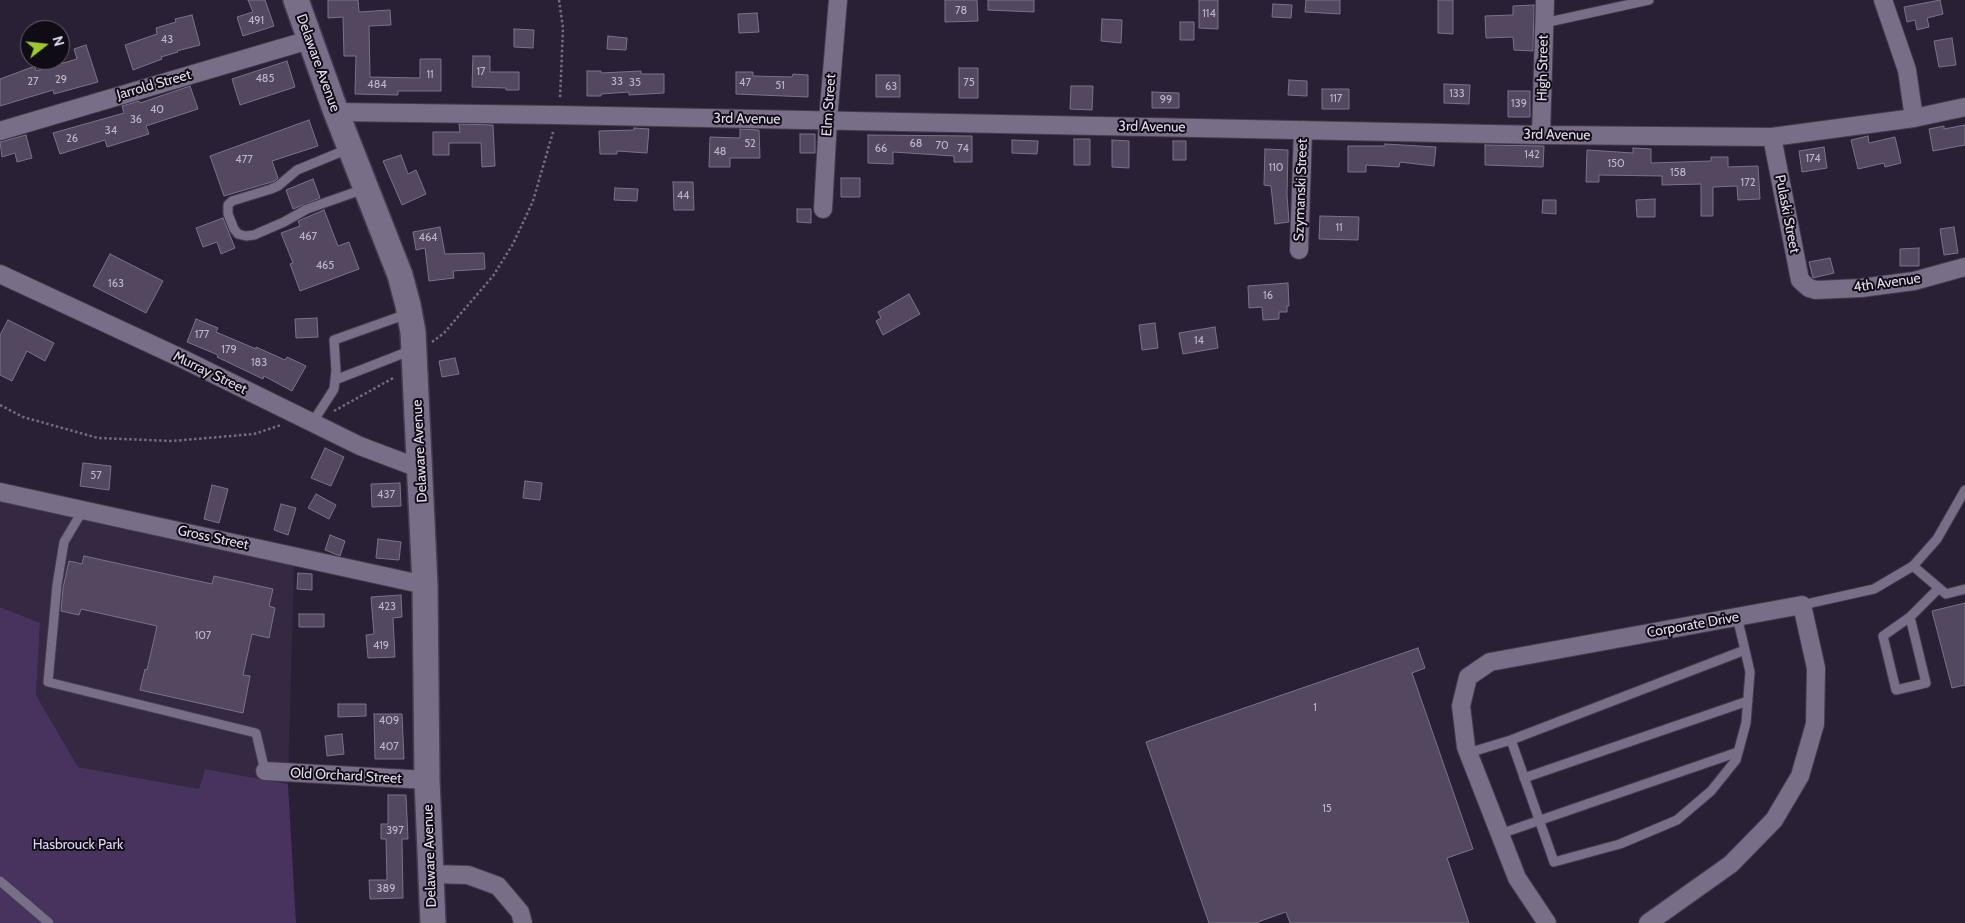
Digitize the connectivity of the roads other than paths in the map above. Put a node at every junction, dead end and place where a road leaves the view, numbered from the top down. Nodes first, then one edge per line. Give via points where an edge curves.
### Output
1 (296, 0) edge
2 (838, 0) edge
3 (1545, 0) edge
4 (1649, 0) edge
5 (1883, 0) edge
6 (1544, 23) junction
7 (309, 40) junction
8 (1965, 108) edge
9 (336, 112) junction
10 (1914, 118) junction
11 (828, 120) junction
12 (1303, 130) junction
13 (0, 131) edge
14 (1541, 135) junction
15 (1772, 137) junction
16 (350, 148) junction
17 (366, 188) junction
18 (823, 209) dead end
19 (1299, 250) dead end
20 (1965, 267) edge
21 (0, 274) edge
22 (1809, 288) joint
23 (410, 313) junction
24 (421, 347) junction
25 (335, 380) junction
26 (309, 420) junction
27 (421, 469) junction
28 (1965, 490) edge
29 (0, 492) edge
30 (83, 510) junction
31 (1913, 566) junction
32 (425, 585) junction
33 (1939, 588) junction
34 (1965, 589) edge
35 (1802, 605) junction
36 (1737, 617) junction
37 (1910, 617) junction
38 (1745, 650) junction
39 (1748, 701) junction
40 (1511, 740) junction
41 (1468, 752) junction
42 (1738, 752) junction
43 (266, 771) joint
44 (1524, 778) junction
45 (428, 780) junction
46 (1539, 821) junction
47 (1500, 834) junction
48 (431, 874) junction
49 (0, 881) edge
50 (49, 923) edge
51 (432, 923) edge
52 (523, 923) edge
53 (1547, 923) edge
54 (1648, 923) edge

1 - 7 street, Delaware Avenue
2 - 11 street, Elm Street
3 - 6 street, High Street
4 - 6 lane
5 - 10 street via 1907,70
6 - 14 street, High Street
7 - 9 street, Delaware Avenue
7 - 13 street, Jarrold Street
8 - 10 street, 3rd Avenue
9 - 11 street, 3rd Avenue
9 - 16 street, Delaware Avenue
10 - 15 street, 3rd Avenue
11 - 12 street, 3rd Avenue
11 - 18 street, Elm Street
12 - 14 street, 3rd Avenue
12 - 19 street, Szymanski Street
14 - 15 street, 3rd Avenue
15 - 22 street, Pulaski Street via 1800,280
16 - 17 street, Delaware Avenue
16 - 17 lane via 297,170 278,186 232,201 228,205 228,214 238,234 254,235 307,209
17 - 23 street, Delaware Avenue via 400,275
20 - 22 street, 4th Avenue via 1914,281 1861,288
21 - 26 street, Murray Street
23 - 24 street, Delaware Avenue
23 - 25 lane via 334,340
24 - 25 lane
24 - 27 street, Delaware Avenue
25 - 26 lane via 334,389
26 - 27 street, Murray Street via 360,446
27 - 32 street, Delaware Avenue
28 - 31 lane via 1936,539
29 - 30 street, Gross Street
30 - 32 street, Gross Street
30 - 43 lane via 64,542 48,682 256,733
31 - 33 lane
31 - 35 lane via 1874,590
32 - 45 street, Delaware Avenue
33 - 34 lane via 1946,594
33 - 37 lane
35 - 36 street, Corporate Drive
35 - 54 street via 1816,677 1815,724 1800,776 1774,820 1731,864
36 - 38 lane
36 - 41 street, Corporate Drive via 1490,662 1468,677 1460,706
37 - 37 lane via 1926,683 1896,690 1883,636
38 - 39 lane via 1750,672
38 - 40 lane
39 - 42 lane
39 - 44 lane
40 - 41 lane
40 - 44 lane
41 - 47 street, Corporate Drive
42 - 46 lane
42 - 46 lane via 1736,760 1711,791 1677,820 1620,844 1554,862
43 - 45 street, Old Orchard Street
44 - 46 lane
45 - 48 street, Delaware Avenue
46 - 47 lane
47 - 53 street, Corporate Drive via 1517,878
48 - 51 street, Delaware Avenue
48 - 52 street via 468,875 498,886 520,912
49 - 50 lane

